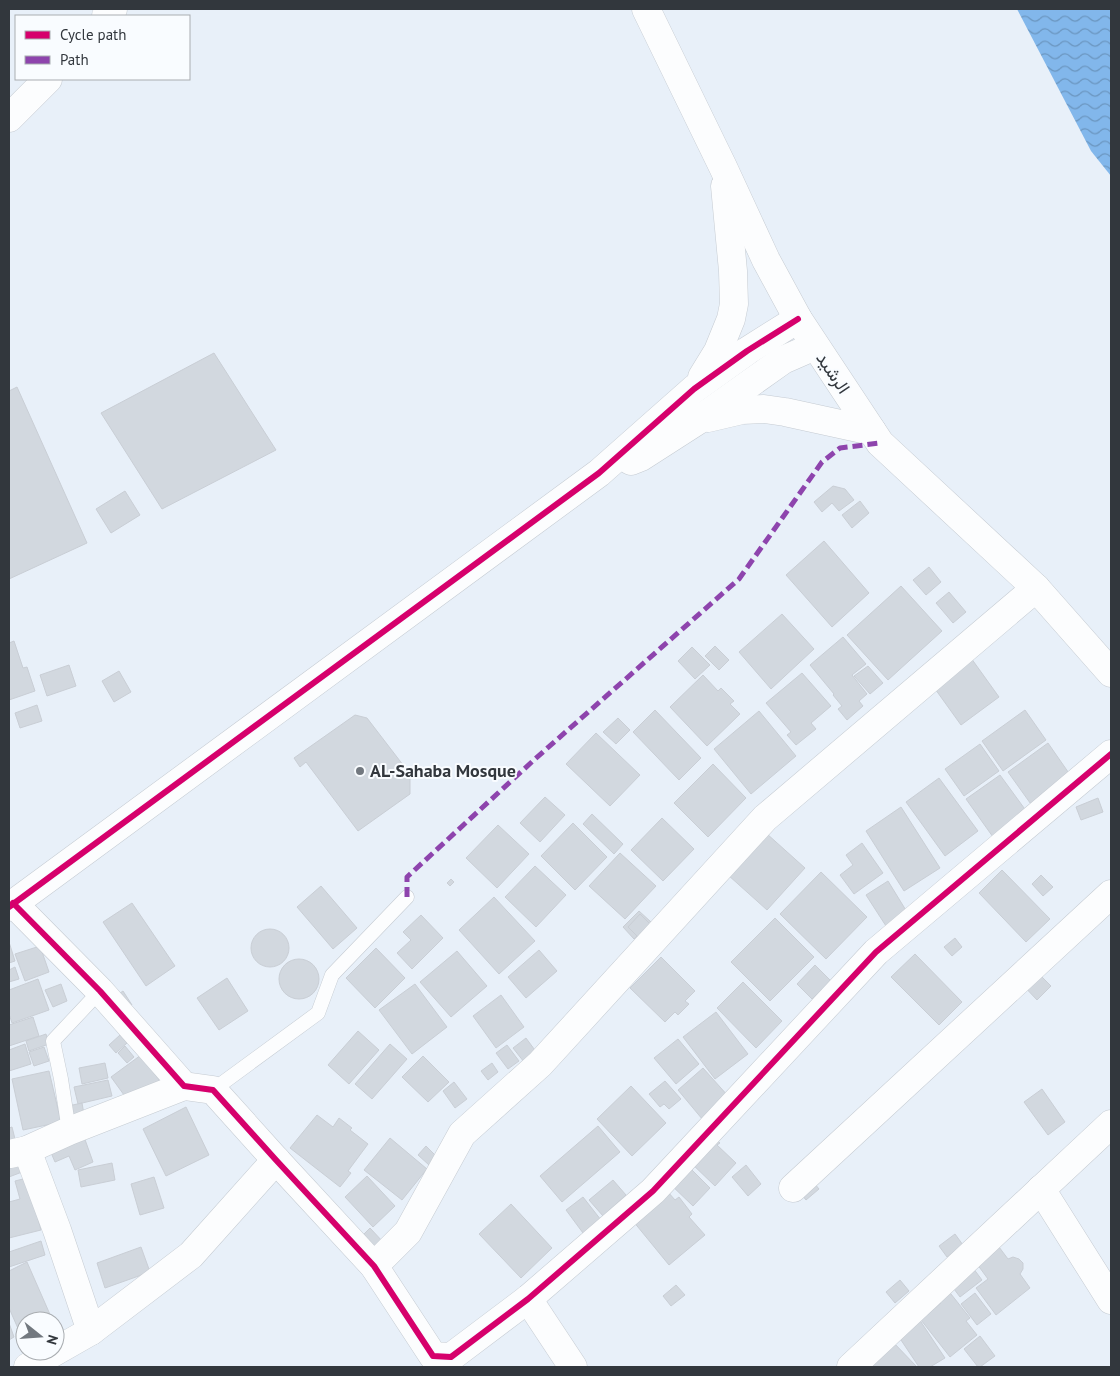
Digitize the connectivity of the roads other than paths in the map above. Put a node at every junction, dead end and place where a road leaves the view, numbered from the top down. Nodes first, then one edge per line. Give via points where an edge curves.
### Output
1 (646, 9) edge
2 (47, 80) edge
3 (9, 118) edge
4 (724, 167) junction
5 (798, 319) junction
6 (815, 346) junction
7 (694, 389) junction
8 (696, 421) junction
9 (872, 430) junction
10 (599, 474) junction
11 (1036, 588) junction
12 (1111, 673) edge
13 (1111, 754) edge
14 (1111, 894) edge
15 (407, 897) dead end
16 (11, 905) edge
17 (100, 992) junction
18 (184, 1086) junction
19 (213, 1090) junction
20 (1111, 1124) edge
21 (69, 1131) junction
22 (18, 1152) edge
23 (276, 1160) junction
24 (793, 1188) dead end
25 (1041, 1189) junction
26 (374, 1266) junction
27 (528, 1299) junction
28 (1111, 1300) edge
29 (91, 1330) junction
30 (28, 1367) edge
31 (573, 1367) edge
32 (851, 1367) edge

1 - 4 street, الرشيد
2 - 3 street
4 - 5 street, الرشيد via 766,260
4 - 7 street via 734,304 718,351
5 - 6 street, الرشيد
5 - 7 street
6 - 8 street via 783,360
6 - 9 street, الرشيد
7 - 10 street
8 - 9 street via 742,410 764,409
8 - 10 street via 641,457
9 - 11 street, الرشيد via 880,443
10 - 16 street
11 - 12 street, الرشيد
11 - 26 street via 765,818 540,1064 462,1134 408,1232
13 - 27 street via 876,952 653,1191
14 - 24 street
15 - 19 lane via 332,975 318,1013
16 - 17 street
17 - 18 street
17 - 21 lane via 52,1041
18 - 19 street
18 - 21 street
19 - 23 street
20 - 25 street
21 - 22 street
22 - 29 street via 57,1230
23 - 26 street
23 - 29 street via 190,1255
25 - 28 street
25 - 32 street
26 - 27 street via 432,1356 450,1357
27 - 31 street
29 - 30 street

